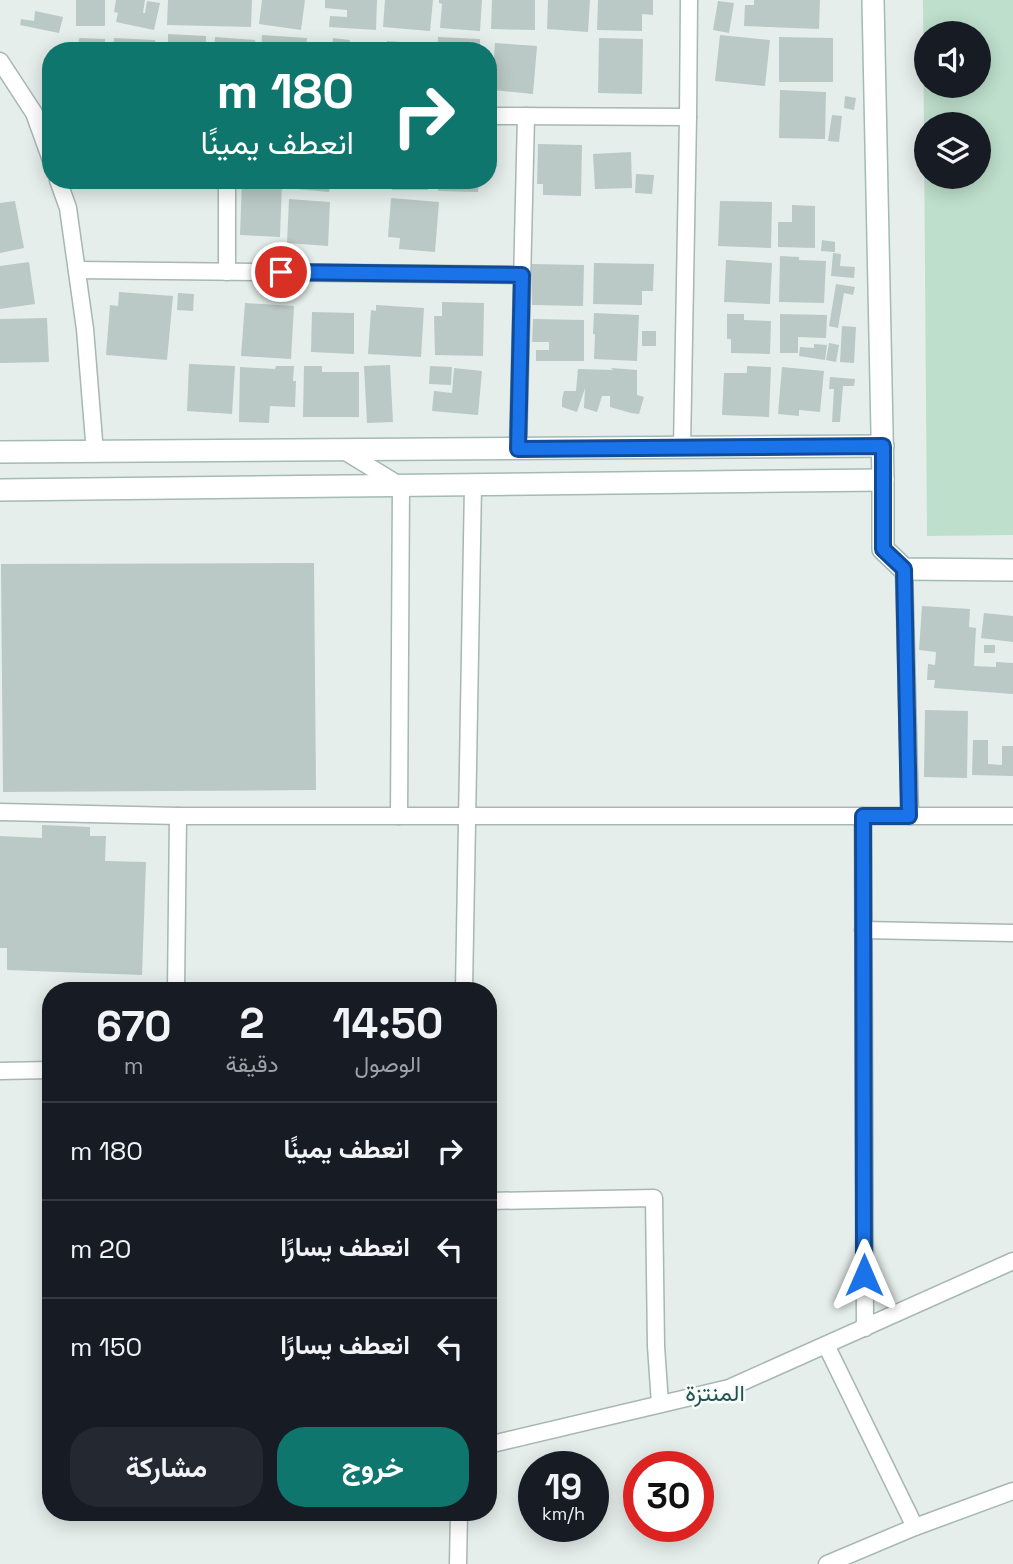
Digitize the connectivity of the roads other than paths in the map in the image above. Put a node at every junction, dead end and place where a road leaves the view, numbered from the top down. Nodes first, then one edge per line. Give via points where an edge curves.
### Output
1 (688, 0) edge
2 (873, 0) edge
3 (0, 61) edge
4 (42, 112) edge
5 (497, 116) edge
6 (526, 116) junction
7 (688, 117) junction
8 (61, 189) edge
9 (227, 189) edge
10 (77, 270) junction
11 (228, 272) junction
12 (522, 275) junction
13 (883, 446) junction
14 (682, 448) junction
15 (518, 449) junction
16 (344, 451) junction
17 (0, 452) edge
18 (95, 453) junction
19 (883, 480) junction
20 (401, 485) junction
21 (473, 485) junction
22 (0, 490) edge
23 (904, 569) junction
24 (1013, 570) edge
25 (0, 812) edge
26 (178, 816) junction
27 (399, 816) junction
28 (468, 816) junction
29 (863, 816) junction
30 (909, 816) junction
31 (1013, 816) edge
32 (863, 930) junction
33 (1013, 933) edge
34 (176, 982) edge
35 (464, 982) edge
36 (42, 1070) edge
37 (0, 1071) edge
38 (497, 1201) edge
39 (1013, 1261) edge
40 (865, 1328) junction
41 (826, 1345) junction
42 (660, 1404) junction
43 (497, 1443) edge
44 (1013, 1491) edge
45 (459, 1521) edge
46 (915, 1527) junction
47 (458, 1564) edge
48 (827, 1564) edge

1 - 7 street
2 - 13 street
3 - 4 street
5 - 6 street
6 - 7 street
6 - 12 street
7 - 14 street
8 - 10 street
9 - 11 street
10 - 11 street
10 - 18 street
11 - 12 street
12 - 15 street
13 - 14 street
13 - 19 street
14 - 15 street
15 - 16 street
16 - 18 street
16 - 20 street
17 - 18 street
19 - 21 street
19 - 23 street via 883,549
20 - 21 street
20 - 22 street
20 - 27 street
21 - 28 street
23 - 24 street
23 - 30 street
25 - 26 street
26 - 27 street
26 - 34 street
27 - 28 street
28 - 29 street
28 - 35 street
29 - 30 street
29 - 32 street
30 - 31 street
32 - 33 street
32 - 40 street
36 - 37 street
38 - 42 street via 654,1199
39 - 40 street
40 - 41 street
41 - 42 street via 730,1388
41 - 46 street
42 - 43 street
44 - 46 street
45 - 47 street
46 - 48 street

